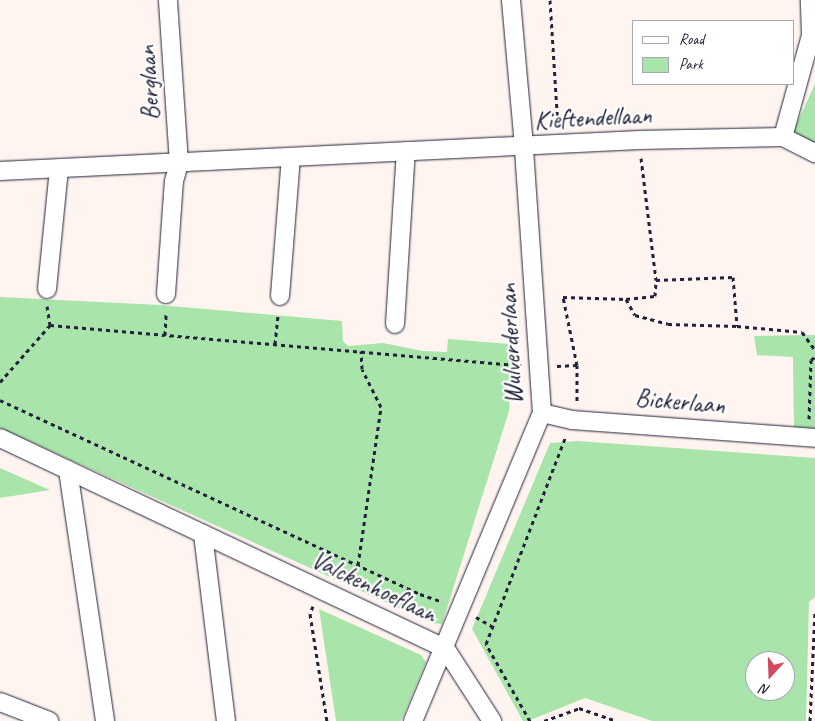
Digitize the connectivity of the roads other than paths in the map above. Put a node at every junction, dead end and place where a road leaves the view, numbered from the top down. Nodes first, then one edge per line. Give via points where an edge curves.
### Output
1 (168, 0) edge
2 (511, 0) edge
3 (810, 0) edge
4 (783, 137) junction
5 (524, 146) junction
6 (406, 152) junction
7 (815, 153) edge
8 (291, 157) junction
9 (179, 163) junction
10 (59, 168) junction
11 (0, 171) edge
12 (47, 289) dead end
13 (166, 294) dead end
14 (281, 295) road end
15 (394, 324) dead end
16 (542, 413) junction
17 (0, 438) edge
18 (811, 438) edge
19 (68, 470) junction
20 (204, 534) junction
21 (444, 648) junction
22 (0, 702) edge
23 (49, 721) edge
24 (105, 721) edge
25 (226, 721) edge
26 (413, 721) edge
27 (492, 721) edge

1 - 9 street, Berglaan
2 - 5 street, Wulverderlaan
3 - 4 street via 811,35
4 - 5 street, Kieftendellaan
4 - 7 street
5 - 6 street, Kieftendellaan
5 - 16 street, Wulverderlaan
6 - 8 street, Kieftendellaan
6 - 15 street
8 - 9 street, Kieftendellaan
8 - 14 street
9 - 10 street, Kieftendellaan
9 - 13 street via 174,181
10 - 11 street, Kieftendellaan
10 - 12 street
16 - 18 street, Bickerlaan via 572,420
16 - 21 street, Wulverderlaan
17 - 19 street, Valckenhoeflaan
19 - 20 street, Valckenhoeflaan
19 - 24 street
20 - 21 street, Valckenhoeflaan
20 - 25 street
21 - 26 street, Wulverderlaan
21 - 27 street, Valckenhoeflaan
22 - 23 street

